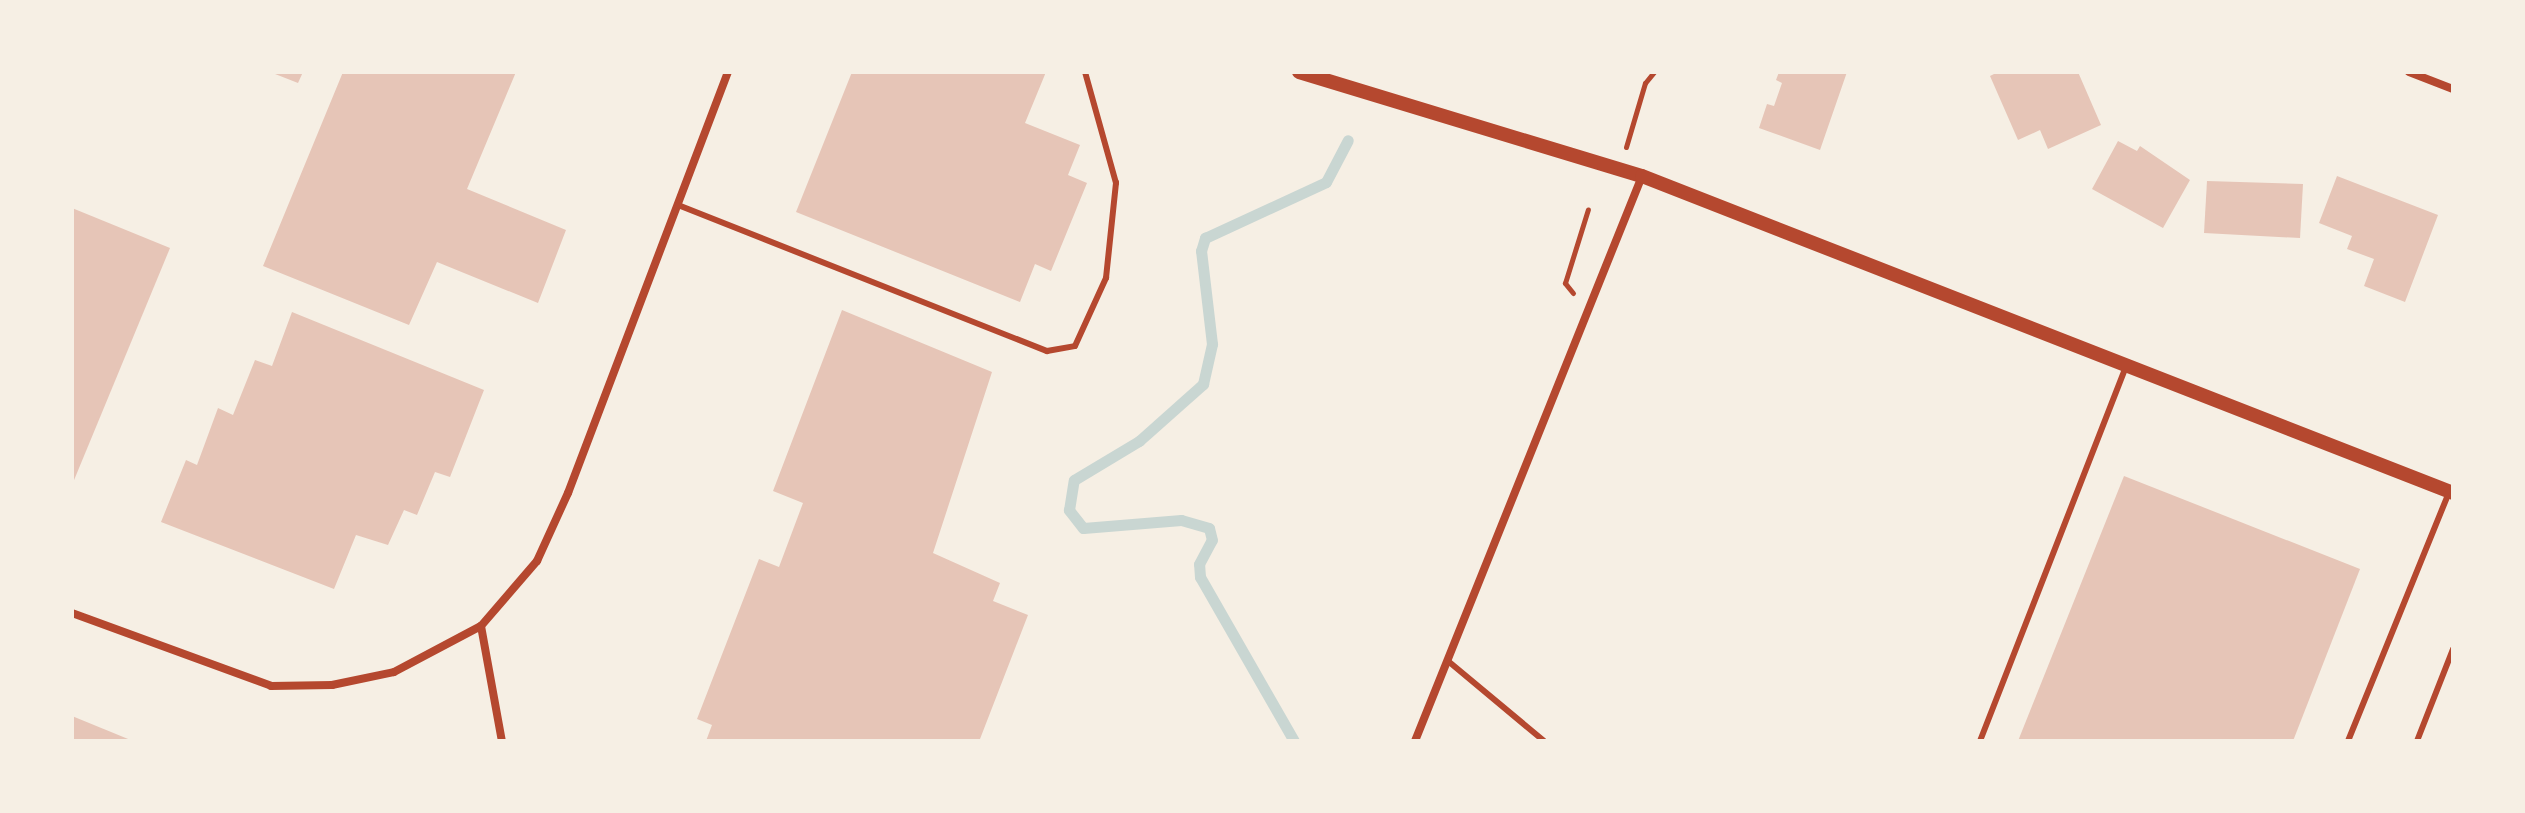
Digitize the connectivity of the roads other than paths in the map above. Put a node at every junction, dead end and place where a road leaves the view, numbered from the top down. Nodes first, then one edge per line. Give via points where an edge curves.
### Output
1 (728, 72) edge
2 (1085, 72) edge
3 (1299, 72) edge
4 (2409, 72) edge
5 (2453, 89) edge
6 (1642, 176) junction
7 (678, 205) junction
8 (2126, 366) junction
9 (2451, 492) edge
10 (72, 613) edge
11 (481, 626) junction
12 (2453, 649) edge
13 (1448, 661) junction
14 (502, 741) edge
15 (1415, 741) edge
16 (1544, 741) edge
17 (1980, 741) edge
18 (2348, 741) edge
19 (2417, 741) edge

1 - 7 street
2 - 7 lane via 1116,183 1106,278 1075,346 1047,351
3 - 6 street
4 - 5 street
6 - 8 street
6 - 13 street
7 - 11 street via 537,561
8 - 9 street
8 - 17 lane
9 - 18 lane
10 - 11 street via 271,686 332,685 394,672
11 - 14 street
12 - 19 lane
13 - 15 street
13 - 16 lane

